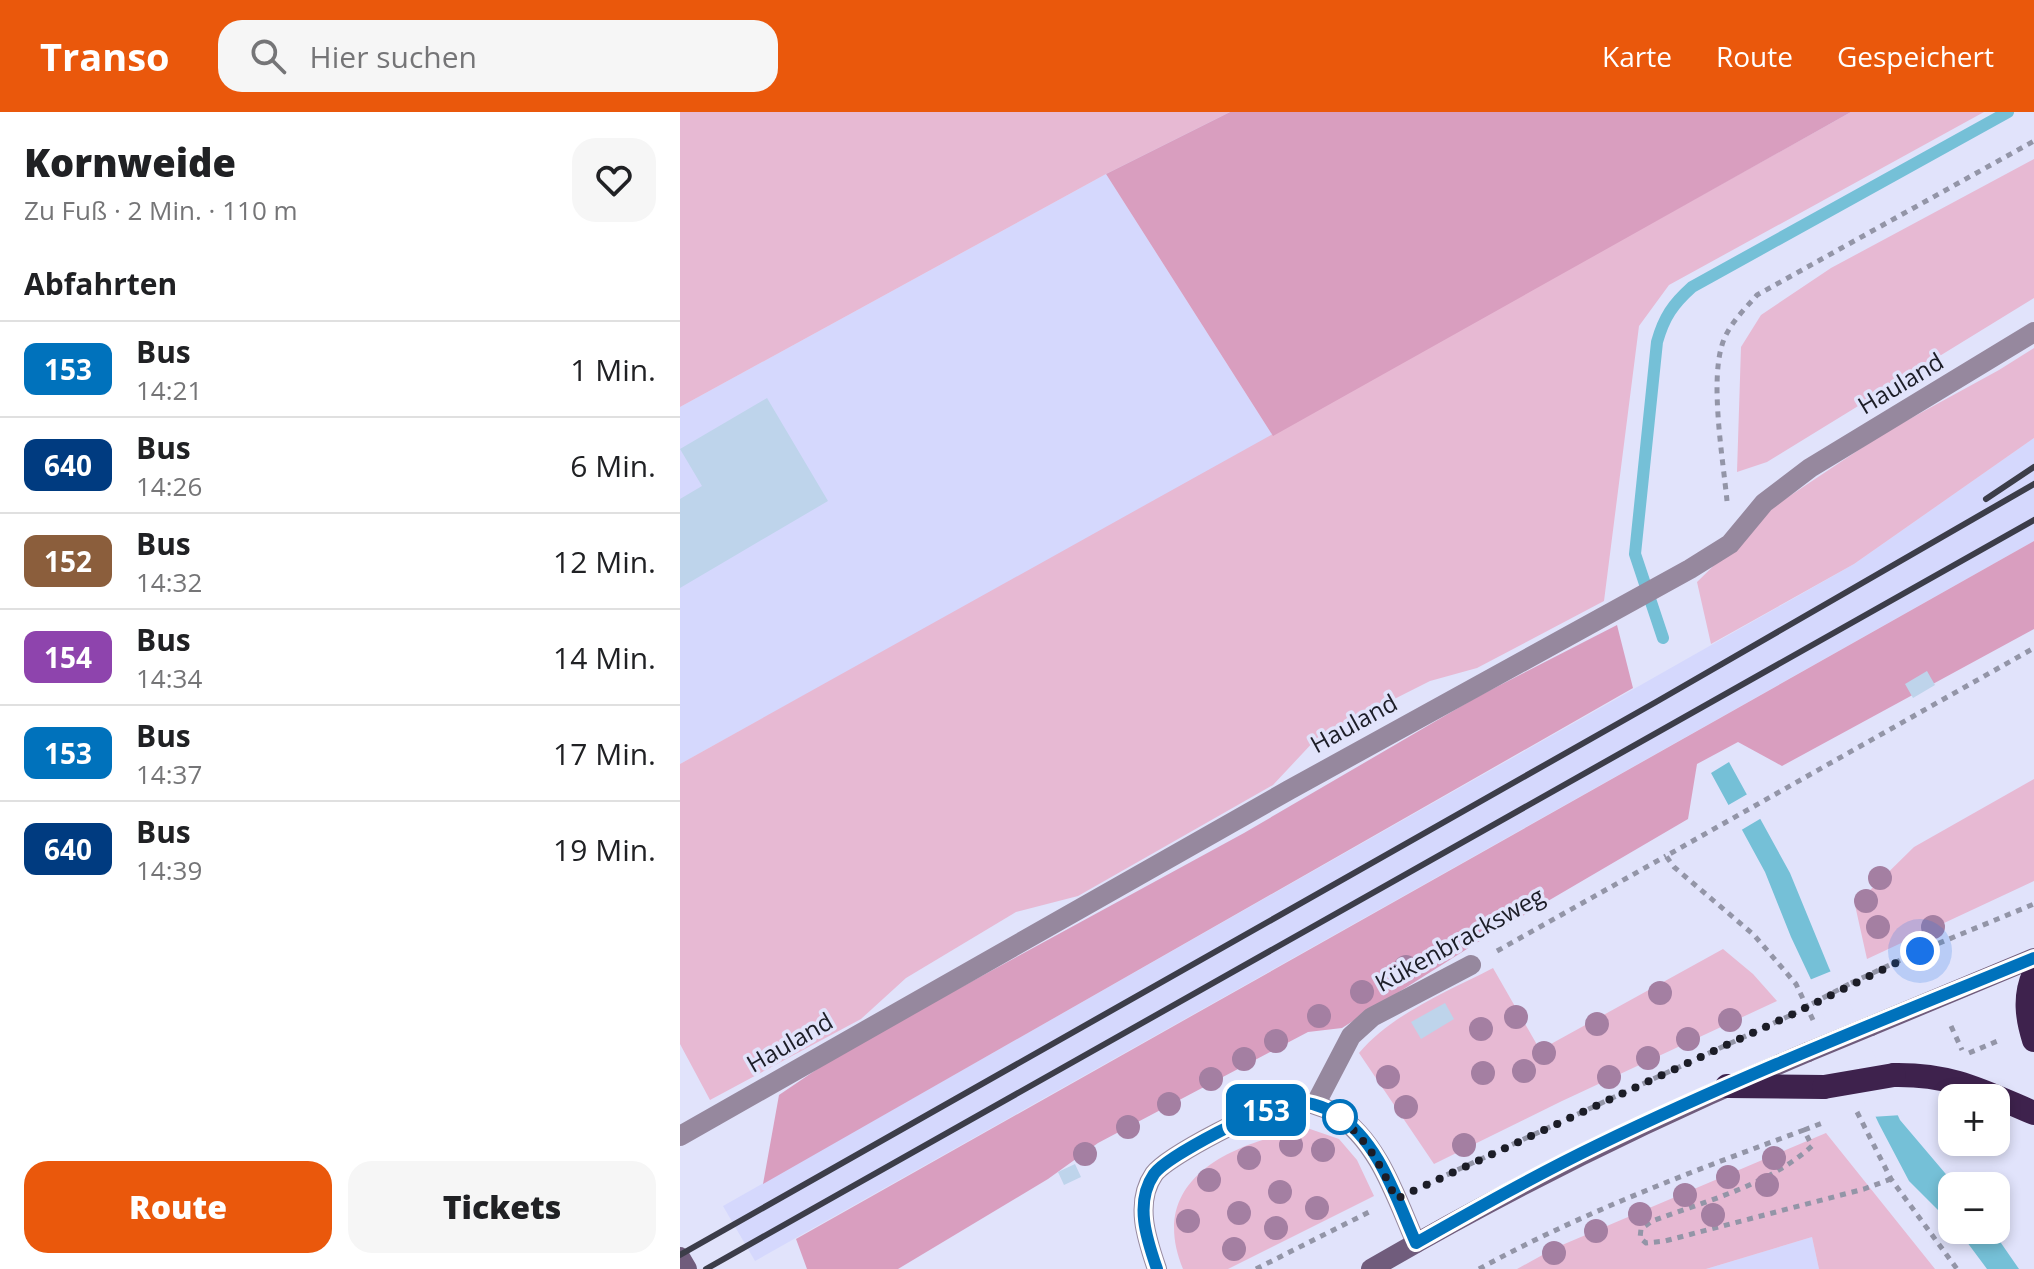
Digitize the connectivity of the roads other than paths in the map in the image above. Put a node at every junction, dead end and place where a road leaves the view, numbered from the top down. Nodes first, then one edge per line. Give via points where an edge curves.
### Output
1 (2034, 332) edge
2 (2034, 958) edge
3 (1471, 965) road end
4 (2034, 974) edge
5 (2034, 1040) edge
6 (1727, 1086) junction
7 (1315, 1105) junction
8 (2034, 1113) edge
9 (680, 1136) edge
10 (1416, 1243) junction
11 (680, 1257) edge
12 (687, 1269) edge
13 (1157, 1269) edge
14 (1371, 1269) edge

1 - 9 lane, Hauland via 1810,468 1764,503 1730,544 1690,569
2 - 6 main road, bridge
3 - 7 lane, Kükenbracksweg via 1372,1017 1351,1036
4 - 5 highway via 2027,992
6 - 8 highway, bridge via 1824,1087 1917,1075 1958,1081
6 - 10 main road via 1600,1144
7 - 10 lane via 1336,1114 1374,1152
7 - 13 lane via 1274,1106 1199,1143 1155,1174 1144,1217
10 - 14 main road
11 - 12 main road

